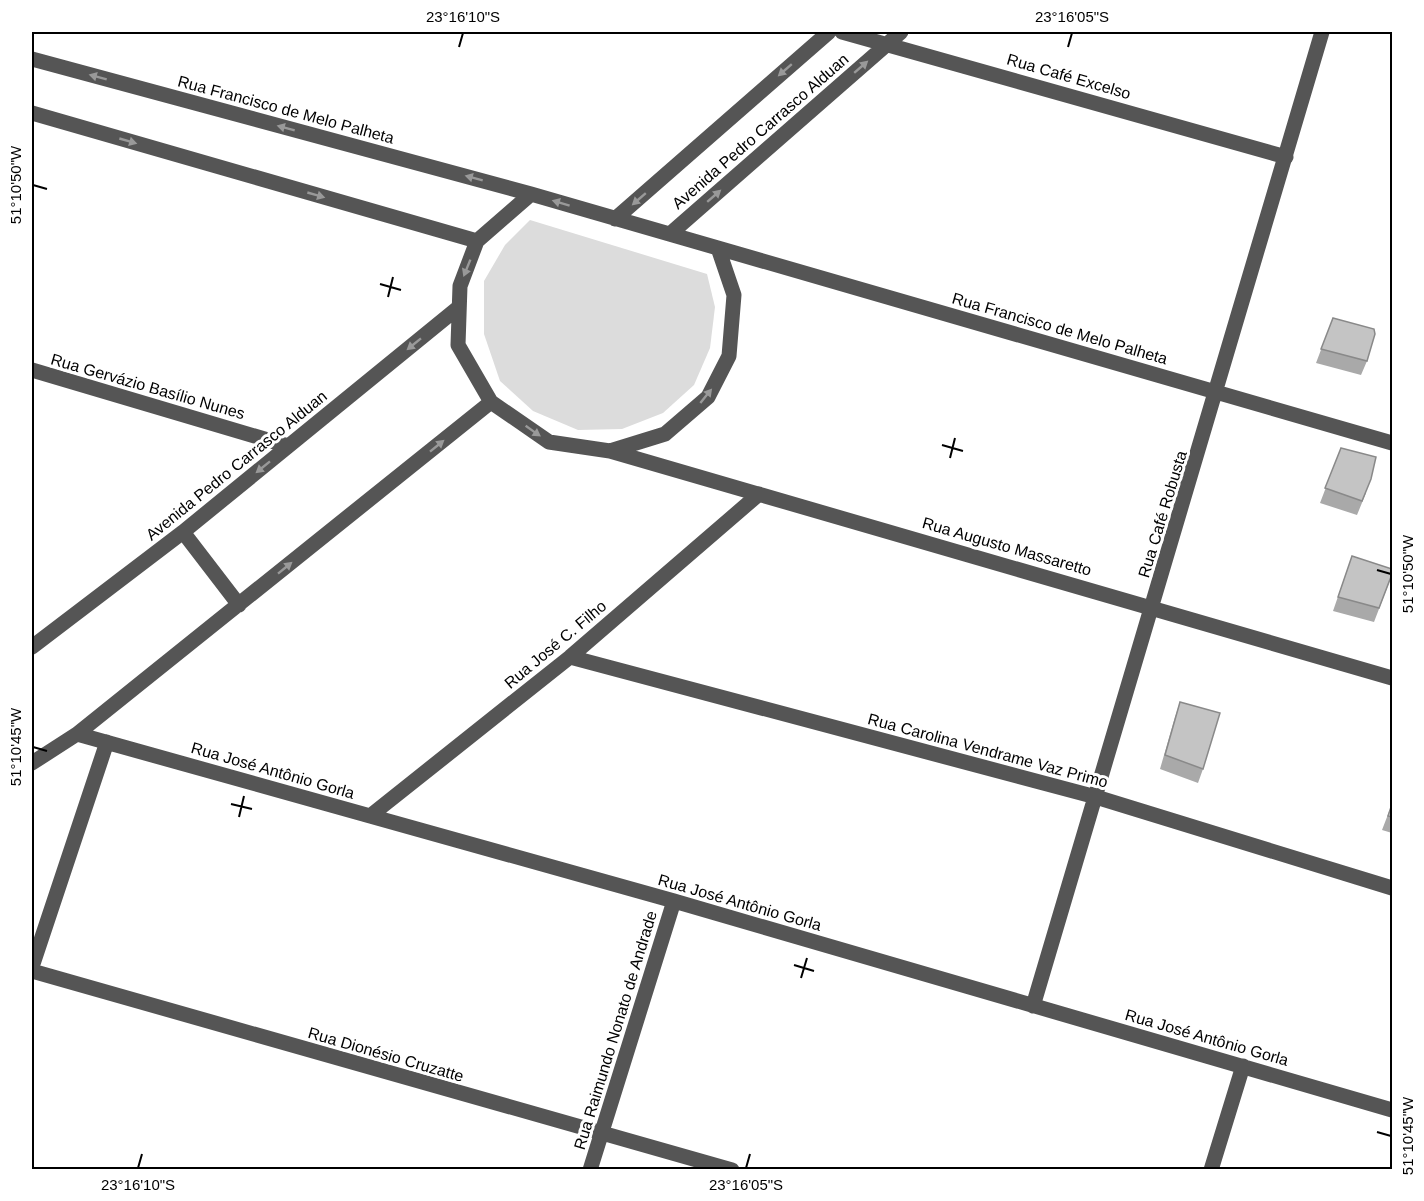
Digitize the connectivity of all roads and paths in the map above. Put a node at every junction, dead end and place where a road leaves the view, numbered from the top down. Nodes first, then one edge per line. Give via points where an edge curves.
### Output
1 (830, 32) edge
2 (842, 32) edge
3 (901, 32) edge
4 (1322, 32) edge
5 (889, 43) junction
6 (32, 59) edge
7 (32, 113) edge
8 (1286, 157) junction
9 (531, 194) junction
10 (615, 219) junction
11 (670, 234) junction
12 (477, 241) junction
13 (718, 248) junction
14 (459, 307) junction
15 (32, 370) edge
16 (1217, 392) junction
17 (491, 402) junction
18 (1392, 443) edge
19 (288, 446) junction
20 (610, 451) junction
21 (759, 494) junction
22 (183, 532) junction
23 (239, 604) junction
24 (1153, 607) junction
25 (32, 647) edge
26 (570, 657) junction
27 (1392, 678) edge
28 (77, 734) junction
29 (107, 742) junction
30 (32, 764) edge
31 (1096, 797) junction
32 (370, 816) junction
33 (1392, 888) edge
34 (674, 902) junction
35 (32, 969) edge
36 (1033, 1006) junction
37 (1243, 1066) junction
38 (1392, 1110) edge
39 (601, 1134) junction
40 (590, 1170) edge
41 (732, 1170) edge
42 (1211, 1170) edge

1 -> 10 street, Avenida Pedro Carrasco Alduan
2 - 5 street, Rua Café Excelso
3 - 5 street, Avenida Pedro Carrasco Alduan
4 - 8 street, Rua Café Robusta
5 - 8 street, Rua Café Excelso
11 -> 5 street, Avenida Pedro Carrasco Alduan
9 -> 6 street, Rua Francisco de Melo Palheta
7 -> 12 street
8 - 16 street, Rua Café Robusta
10 -> 9 street, Rua Francisco de Melo Palheta
9 - 12 street
10 - 11 street, Rua Francisco de Melo Palheta
11 - 13 street, Rua Francisco de Melo Palheta
12 -> 14 street via 460,286
13 - 16 street, Rua Francisco de Melo Palheta
20 -> 13 street via 665,434 708,397 729,356 734,295
14 - 17 street via 458,345
14 -> 19 street, Avenida Pedro Carrasco Alduan
15 - 19 street, Rua Gervázio Basílio Nunes
16 - 18 street, Rua Francisco de Melo Palheta
16 - 24 street, Rua Café Robusta
17 -> 20 street, Rua Augusto Massaretto via 549,442
23 -> 17 street
19 -> 22 street, Avenida Pedro Carrasco Alduan
20 - 21 street, Rua Augusto Massaretto
21 - 24 street, Rua Augusto Massaretto
21 - 26 street, Rua José C. Filho
22 - 23 street
22 - 25 street, Avenida Pedro Carrasco Alduan
23 - 28 street
24 - 27 street, Rua Augusto Massaretto
24 - 31 street, Rua Café Robusta
26 - 31 street, Rua Carolina Vendrame Vaz Primo
26 - 32 street, Rua José C. Filho
28 - 29 street, Rua José Antônio Gorla
28 - 30 street
29 - 32 street, Rua José Antônio Gorla
29 - 35 street
31 - 33 street, Rua Carolina Vendrame Vaz Primo
31 - 36 street, Rua Café Robusta
32 - 34 street, Rua José Antônio Gorla
34 - 36 street, Rua José Antônio Gorla
34 - 39 street, Rua Raimundo Nonato de Andrade
35 - 39 street, Rua Dionésio Cruzatte
36 - 37 street, Rua José Antônio Gorla
37 - 38 street, Rua José Antônio Gorla
37 - 42 street
39 - 40 street, Rua Raimundo Nonato de Andrade
39 - 41 street, Rua Dionésio Cruzatte

